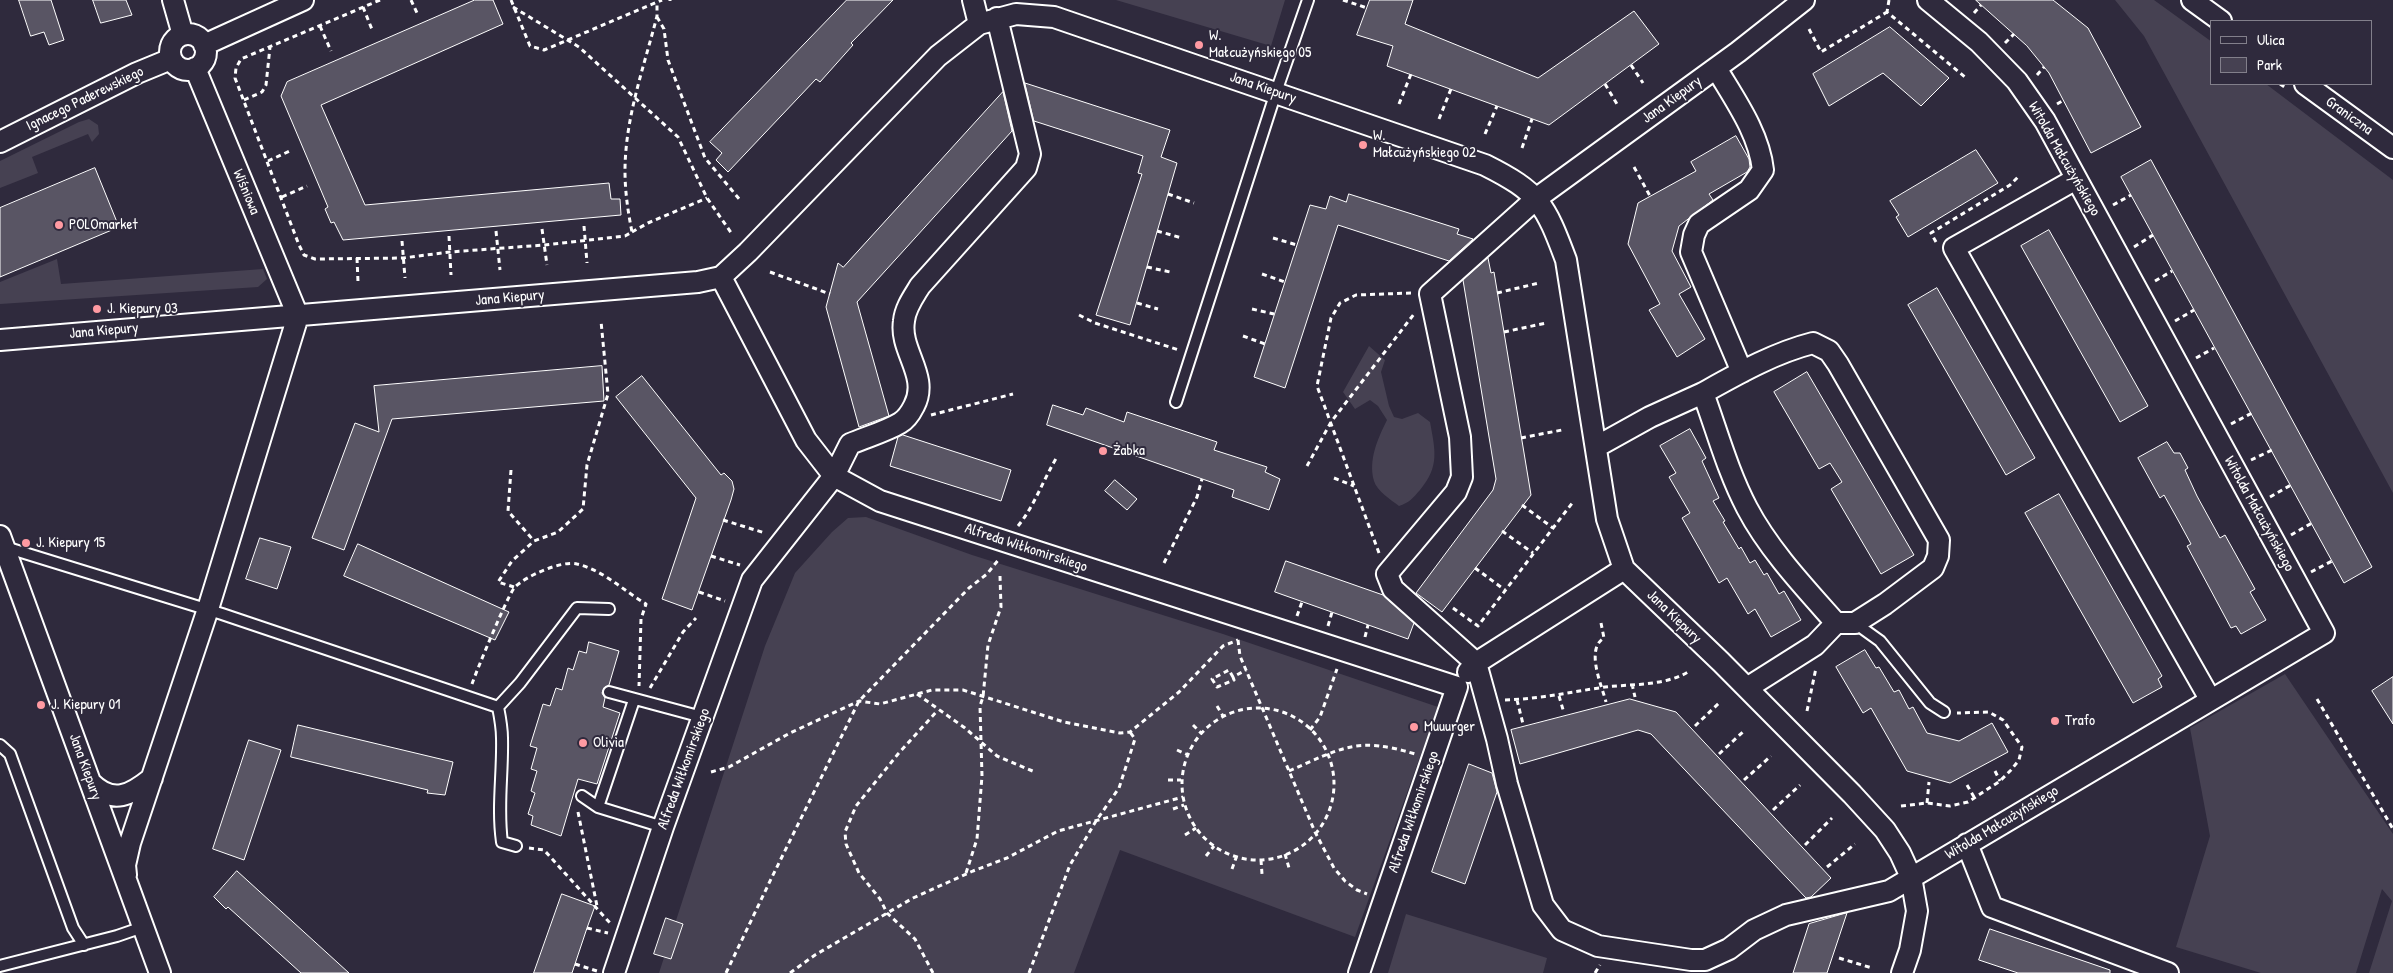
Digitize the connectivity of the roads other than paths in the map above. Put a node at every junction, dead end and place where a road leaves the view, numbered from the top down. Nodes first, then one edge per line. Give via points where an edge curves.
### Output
1 (173, 0) edge
2 (303, 0) edge
3 (973, 0) edge
4 (1308, 0) edge
5 (1804, 0) edge
6 (1928, 0) edge
7 (2192, 0) edge
8 (2220, 20) edge
9 (988, 21) junction
10 (183, 35) junction
11 (204, 44) junction
12 (171, 59) junction
13 (195, 68) junction
14 (1716, 68) junction
15 (2307, 85) edge
16 (1276, 92) junction
17 (0, 142) edge
18 (2393, 148) edge
19 (2076, 179) junction
20 (1537, 198) junction
21 (721, 277) junction
22 (298, 316) junction
23 (0, 340) edge
24 (1742, 372) junction
25 (1703, 393) junction
26 (1176, 402) dead end
27 (1596, 448) junction
28 (834, 476) junction
29 (1, 543) edge
30 (1624, 569) junction
31 (609, 609) dead end
32 (208, 610) junction
33 (1846, 623) junction
34 (1476, 662) junction
35 (1457, 687) junction
36 (1746, 688) junction
37 (609, 692) dead end
38 (2210, 700) junction
39 (638, 701) junction
40 (498, 707) junction
41 (1944, 712) road end
42 (702, 717) junction
43 (0, 745) edge
44 (152, 778) junction
45 (91, 784) junction
46 (584, 797) road end
47 (598, 808) junction
48 (663, 827) junction
49 (1967, 844) junction
50 (516, 846) road end
51 (126, 875) junction
52 (1911, 877) junction
53 (144, 927) junction
54 (84, 945) junction
55 (0, 966) edge
56 (160, 973) edge
57 (614, 973) edge
58 (1359, 973) edge
59 (1902, 973) edge
60 (2168, 973) edge

1 - 10 street
2 - 11 street
3 - 9 street
4 - 16 lane
5 - 14 street, Jana Kiepury
6 - 19 street, Witolda Małcużyńskiego via 1979,42 2017,80
7 - 8 street
9 - 16 street, Jana Kiepury via 1016,14 1054,17
9 - 21 street, Jana Kiepury via 938,56
9 - 28 street via 1030,154 1026,168 911,300 903,321 920,394 910,414 901,423 850,444
10 - 11 street via 195,36
10 - 12 street via 170,47
11 - 13 street via 203,61
12 - 13 street via 181,69
12 - 17 street, Ignacego Paderewskiego via 129,76
13 - 22 street, Wiśniowa
14 - 20 street, Jana Kiepury
14 - 24 street via 1762,153 1763,170 1749,190 1699,224 1691,252
15 - 18 street, Graniczna
16 - 20 street, Jana Kiepury via 1485,165 1515,180
16 - 26 lane
19 - 38 street, Witolda Małcużyńskiego via 2324,633
19 - 38 street via 1954,248
20 - 27 street, Jana Kiepury via 1552,223 1566,260
20 - 34 street via 1430,294 1460,437 1462,477 1456,492 1387,574 1392,589
21 - 22 street, Jana Kiepury via 698,282
21 - 28 street via 806,440
22 - 23 street, Jana Kiepury
22 - 32 street, Jana Kiepury
24 - 25 street
24 - 33 street via 1791,349 1813,343 1829,351 1939,540 1933,568 1885,604
25 - 27 street via 1650,417
25 - 33 street via 1747,508 1799,581
27 - 30 street, Jana Kiepury via 1607,519
28 - 35 street, Alfreda Wiłkomirskiego via 880,500
28 - 42 street, Alfreda Wiłkomirskiego via 752,580
29 - 32 lane, Jana Kiepury
29 - 45 street, Jana Kiepury
30 - 34 street
30 - 36 street, Jana Kiepury
31 - 40 lane via 577,608
32 - 40 lane
32 - 44 street, Jana Kiepury
33 - 36 street
33 - 41 lane via 1880,641 1930,703
34 - 35 street
34 - 52 street, Witolda Małcużyńskiego via 1543,905 1562,930 1598,946 1705,960 1786,915 1889,891
35 - 58 street, Alfreda Wiłkomirskiego
36 - 52 street, Jana Kiepury via 1885,830
37 - 39 lane
38 - 49 street, Witolda Małcużyńskiego
39 - 42 lane
39 - 47 lane
40 - 50 lane via 502,737 500,829 502,842
42 - 48 street, Alfreda Wiłkomirskiego
43 - 54 lane via 10,754 70,920
44 - 45 street via 138,789 116,796 101,793
44 - 51 street, Jana Kiepury via 130,843
45 - 51 street, Jana Kiepury
46 - 47 lane
47 - 48 lane
48 - 57 street, Alfreda Wiłkomirskiego
49 - 52 street, Witolda Małcużyńskiego
49 - 60 street via 1992,907
51 - 53 street, Jana Kiepury
52 - 59 street, Jana Kiepury via 1917,911
53 - 54 lane
53 - 56 street, Jana Kiepury
54 - 55 lane

